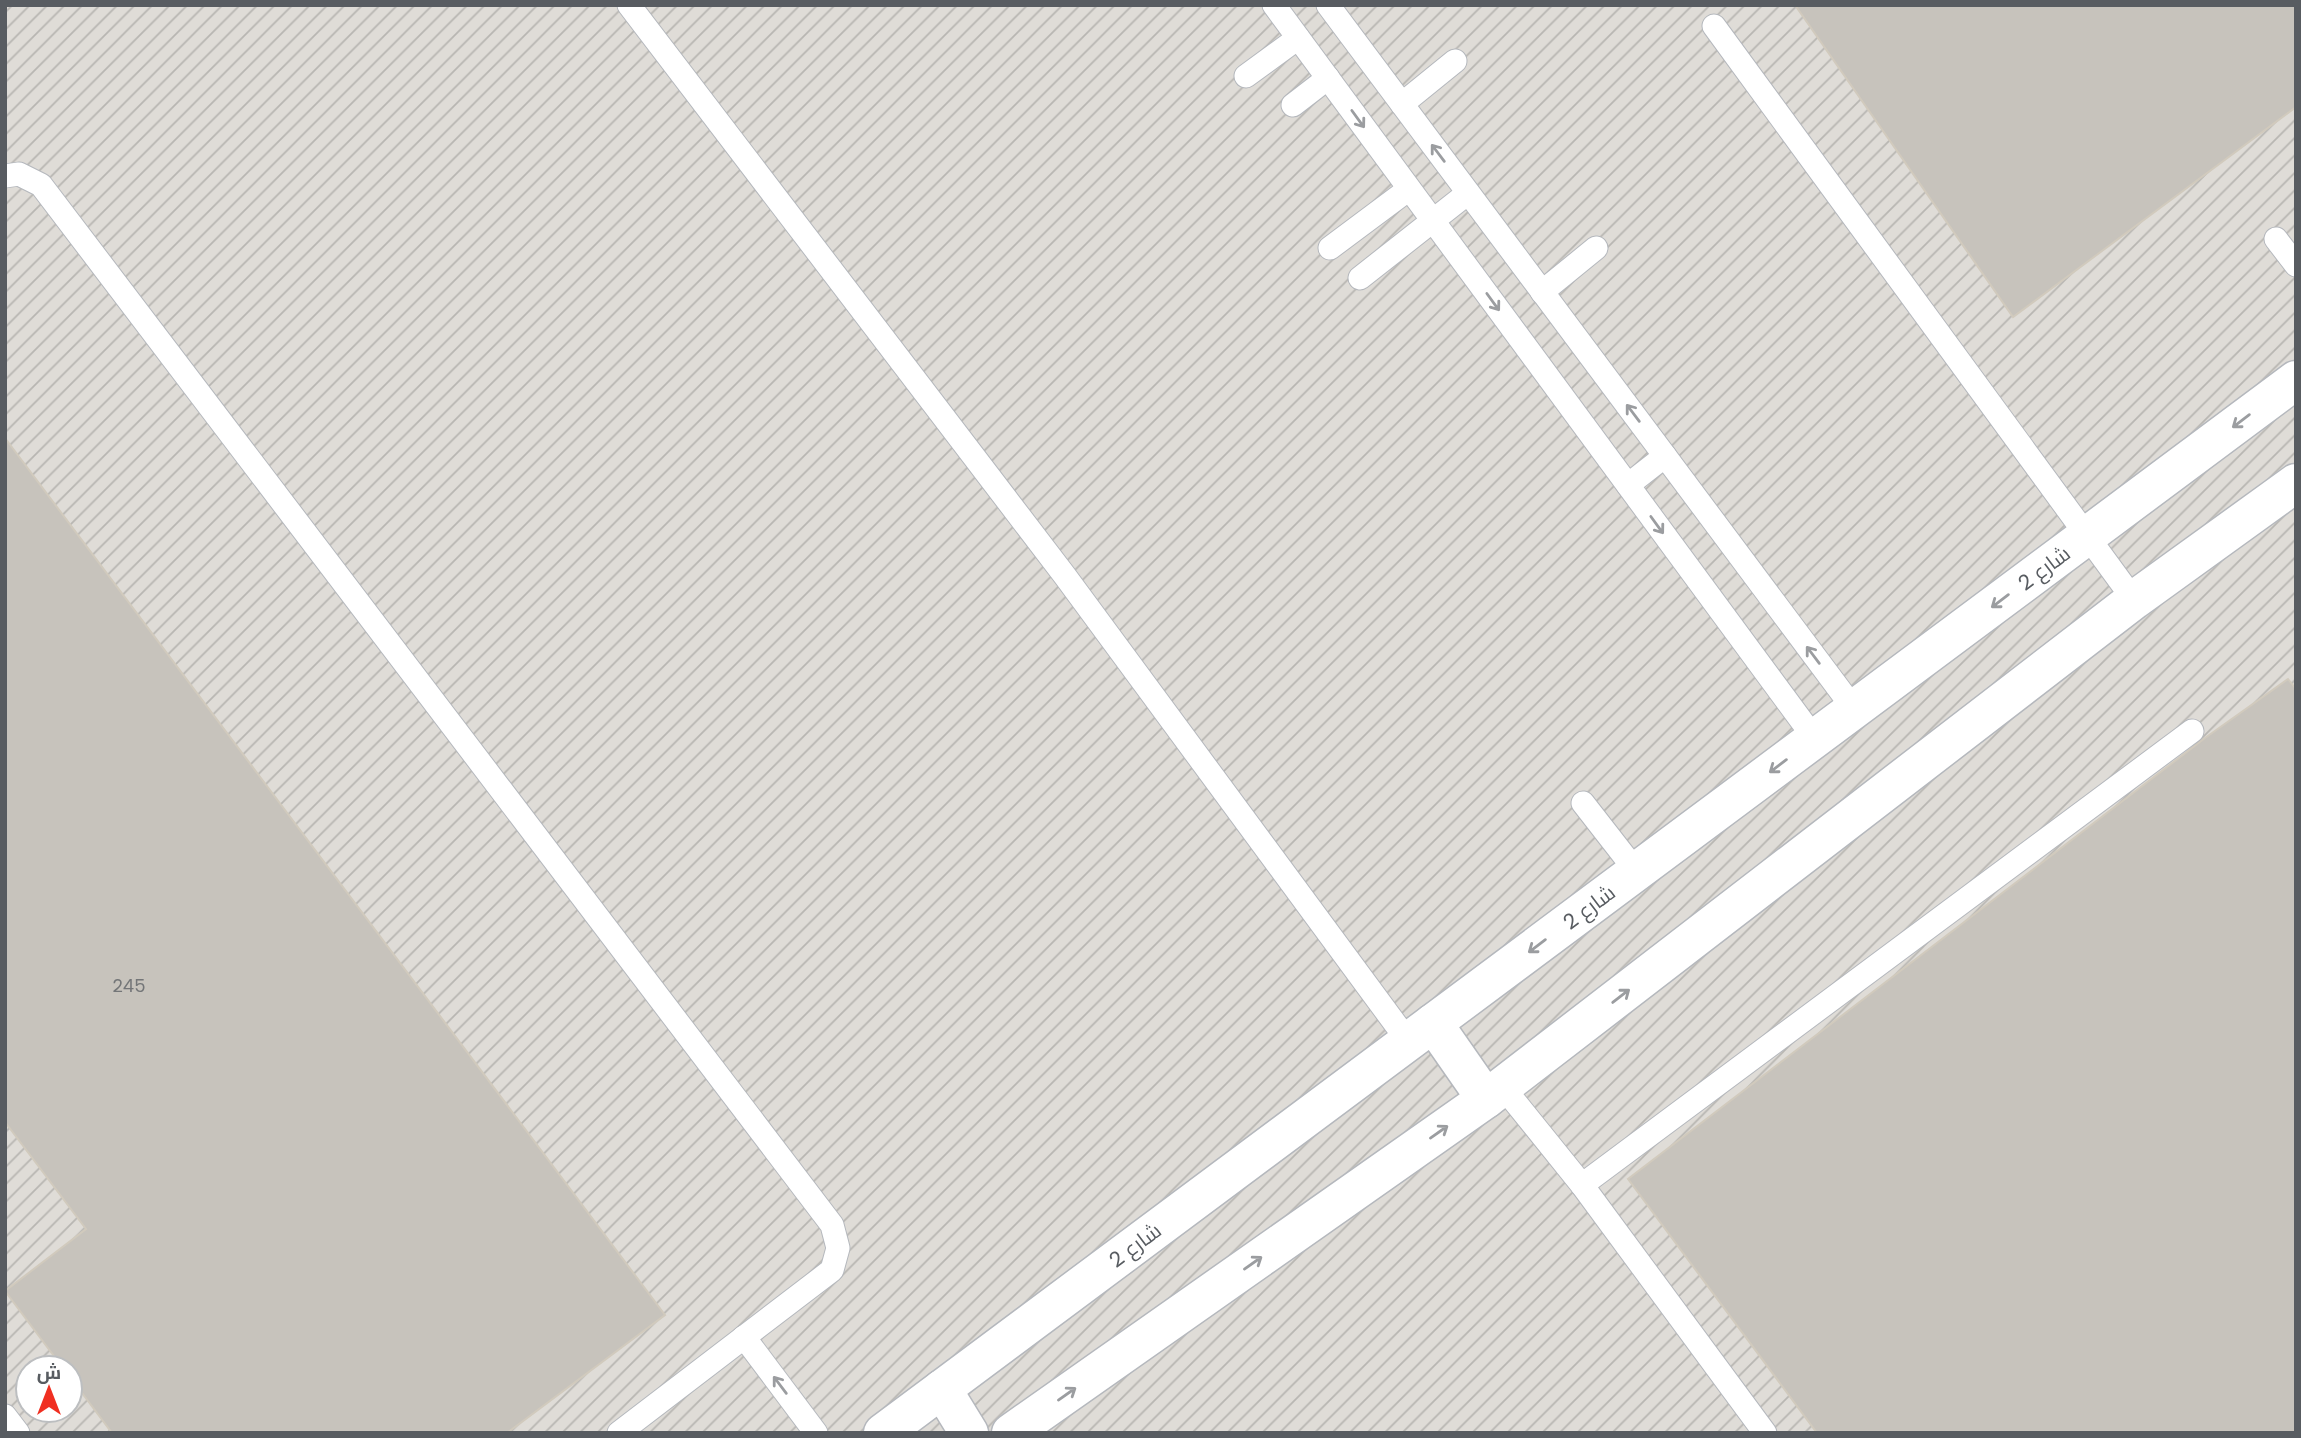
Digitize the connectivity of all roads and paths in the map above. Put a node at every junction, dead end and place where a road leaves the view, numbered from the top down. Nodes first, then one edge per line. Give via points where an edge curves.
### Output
1 (629, 5) edge
2 (1274, 5) edge
3 (1328, 5) edge
4 (1714, 26) dead end
5 (1298, 38) junction
6 (1455, 61) dead end
7 (1246, 76) dead end
8 (1328, 78) junction
9 (1402, 104) junction
10 (1293, 105) dead end
11 (5, 176) edge
12 (1409, 189) junction
13 (1468, 193) junction
14 (1432, 220) junction
15 (2276, 239) dead end
16 (1330, 248) dead end
17 (1596, 248) dead end
18 (2296, 264) edge
19 (1360, 278) dead end
20 (1542, 292) junction
21 (2296, 380) edge
22 (1665, 456) junction
23 (2296, 483) edge
24 (1628, 485) junction
25 (2087, 536) junction
26 (2134, 600) junction
27 (1854, 709) junction
28 (2192, 731) dead end
29 (1815, 739) junction
30 (1584, 803) dead end
31 (1636, 872) junction
32 (1421, 1032) junction
33 (1494, 1093) junction
34 (1582, 1185) junction
35 (744, 1337) junction
36 (942, 1389) junction
37 (5, 1416) edge
38 (632, 1429) edge
39 (18, 1433) edge
40 (816, 1433) edge
41 (883, 1433) edge
42 (969, 1433) edge
43 (1011, 1433) edge
44 (1765, 1433) edge

1 - 32 lane
2 - 5 lane
3 - 9 lane
4 - 25 lane
5 - 7 lane
5 - 8 lane
6 - 9 lane
8 - 10 lane
8 -> 12 lane
13 -> 9 lane
11 - 35 lane via 19,174 41,185 832,1225 838,1248 832,1270
12 - 14 lane
12 - 16 lane
13 - 14 lane
13 - 20 lane
14 - 19 lane
14 -> 24 lane
15 - 18 lane
17 - 20 lane
22 -> 20 lane
21 -> 25 street, شارع 2
22 - 24 lane
27 -> 22 lane
23 - 26 street
24 -> 29 lane
25 - 26 lane
25 -> 27 street, شارع 2
33 -> 26 street
27 - 29 street, شارع 2
28 - 34 lane
29 -> 31 street, شارع 2
30 - 31 lane
31 -> 32 street, شارع 2
32 - 33 street
32 - 36 street, شارع 2
33 - 34 lane
43 -> 33 street
34 - 44 lane
35 - 38 lane
40 -> 35 lane
36 - 41 street, شارع 2
36 - 42 street
37 - 39 lane

